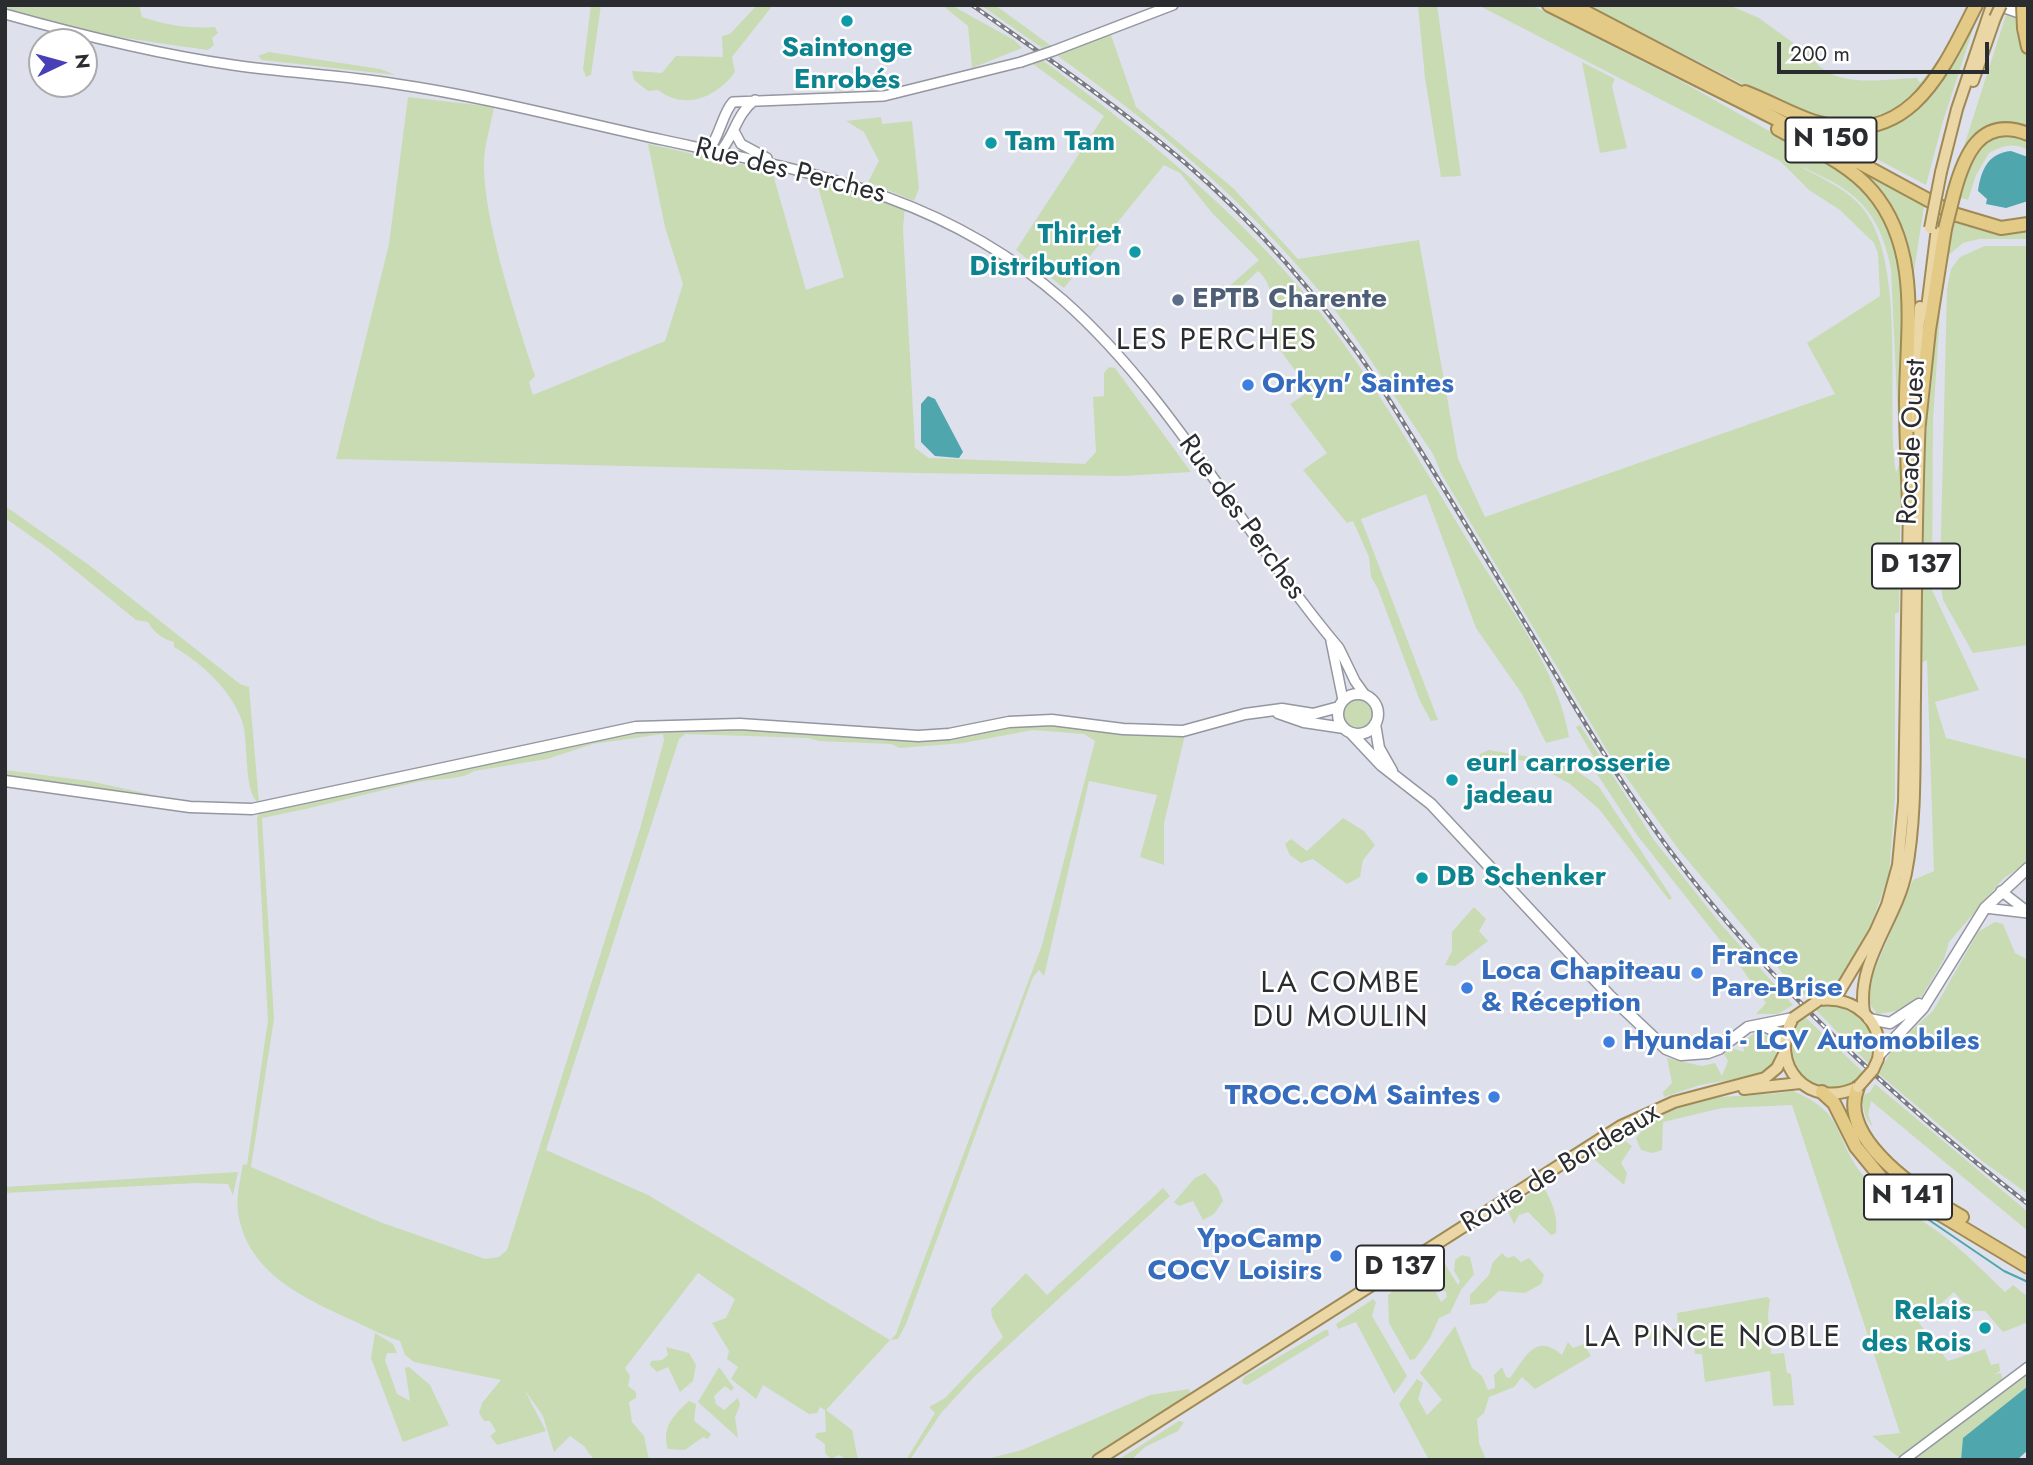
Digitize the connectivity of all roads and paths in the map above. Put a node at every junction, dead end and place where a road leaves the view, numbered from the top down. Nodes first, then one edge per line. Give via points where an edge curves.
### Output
1 (1173, 5) edge
2 (1549, 5) edge
3 (1572, 5) edge
4 (1975, 8) edge
5 (2021, 9) edge
6 (1994, 10) edge
7 (5, 14) edge
8 (2028, 47) edge
9 (1720, 87) junction
10 (755, 100) junction
11 (734, 131) junction
12 (2028, 134) edge
13 (709, 150) junction
14 (720, 152) junction
15 (781, 165) junction
16 (1949, 173) junction
17 (2028, 216) edge
18 (2028, 223) edge
19 (1938, 228) junction
20 (1920, 423) joint
21 (1909, 510) junction
22 (1329, 636) junction
23 (1365, 695) junction
24 (1341, 703) junction
25 (1271, 710) junction
26 (1376, 724) junction
27 (1348, 731) junction
28 (1393, 771) junction
29 (5, 780) edge
30 (2028, 868) edge
31 (2013, 879) junction
32 (1998, 894) junction
33 (2014, 899) junction
34 (1985, 908) junction
35 (2006, 910) junction
36 (2028, 913) edge
37 (1938, 983) junction
38 (1835, 999) junction
39 (1867, 1016) junction
40 (1793, 1018) junction
41 (1753, 1024) junction
42 (1784, 1049) junction
43 (1878, 1057) junction
44 (1800, 1083) junction
45 (1857, 1087) junction
46 (1710, 1092) junction
47 (1822, 1093) junction
48 (2028, 1266) edge
49 (2028, 1367) edge
50 (1098, 1460) edge
51 (1904, 1460) edge

1 - 10 street, bridge via 1021,62 884,96
2 - 9 highway, N 150
3 - 9 highway, N 150
4 - 9 highway via 1927,93 1906,111 1869,126 1817,122
5 - 6 street
5 - 8 highway, bridge
6 - 16 main road, Rocade Ouest / D 137
7 - 13 street, Rue des Perches via 197,59 396,83
9 - 17 highway, N 150 via 1995,221
9 - 18 highway, N 150 via 1954,214 2001,228
9 - 21 highway via 1852,173 1870,189 1894,224 1908,287
10 - 11 street via 742,112
10 - 13 street via 733,102 726,109 724,125
11 - 14 street
11 - 15 street via 741,145
12 - 16 highway via 2005,129 1986,134
13 - 14 street, Rue des Perches
14 - 15 street, Rue des Perches
15 - 22 street, Rue des Perches via 853,184 925,211 987,244 1061,298 1149,394
16 - 19 highway, bridge
16 - 19 main road, Rocade Ouest / D 137, bridge
19 - 20 highway
19 - 21 main road, Rocade Ouest / D 137 via 1917,347
20 - 39 main road, Rocade Ouest / D 137 via 1908,863 1897,903 1865,972 1861,993
21 - 38 main road, Rocade Ouest / D 137 via 1899,865 1875,932
22 - 23 street, Rue des Perches
22 - 24 street, Rue des Perches
23 - 24 main road via 1353,694
23 - 26 main road via 1378,710
24 - 25 main road via 1313,714
24 - 27 main road via 1338,718
25 - 27 main road
25 - 29 main road via 1183,731 1035,720 918,736 740,724 636,727 252,808 190,807
26 - 27 main road via 1365,733
26 - 28 main road via 1379,748
27 - 28 main road
28 - 41 main road via 1431,804 1610,996 1666,1049 1681,1055 1707,1053
30 - 31 main road
31 - 32 main road
31 - 33 street
32 - 33 street
32 - 34 main road
32 - 35 street
33 - 36 street
34 - 35 street
34 - 37 main road
35 - 36 street
37 - 39 main road via 1900,1018 1886,1023
37 - 43 main road via 1923,1008
38 - 39 main road
38 - 40 main road, bridge via 1818,1000
39 - 43 main road via 1878,1037
40 - 41 main road
40 - 42 main road
41 - 42 main road via 1773,1029
42 - 44 main road via 1790,1071
42 - 46 main road, Route de Bordeaux / D 137 via 1777,1068 1765,1078
43 - 45 main road, bridge
44 - 46 main road, Route de Bordeaux / D 137
44 - 47 main road
45 - 47 main road
45 - 48 highway, N 141 via 1857,1114 1887,1164 1909,1185 1987,1233
46 - 50 main road, Route de Bordeaux / D 137 via 1666,1105 1621,1126
47 - 48 highway, N 141 via 1835,1104 1856,1147 1883,1180
49 - 51 street

